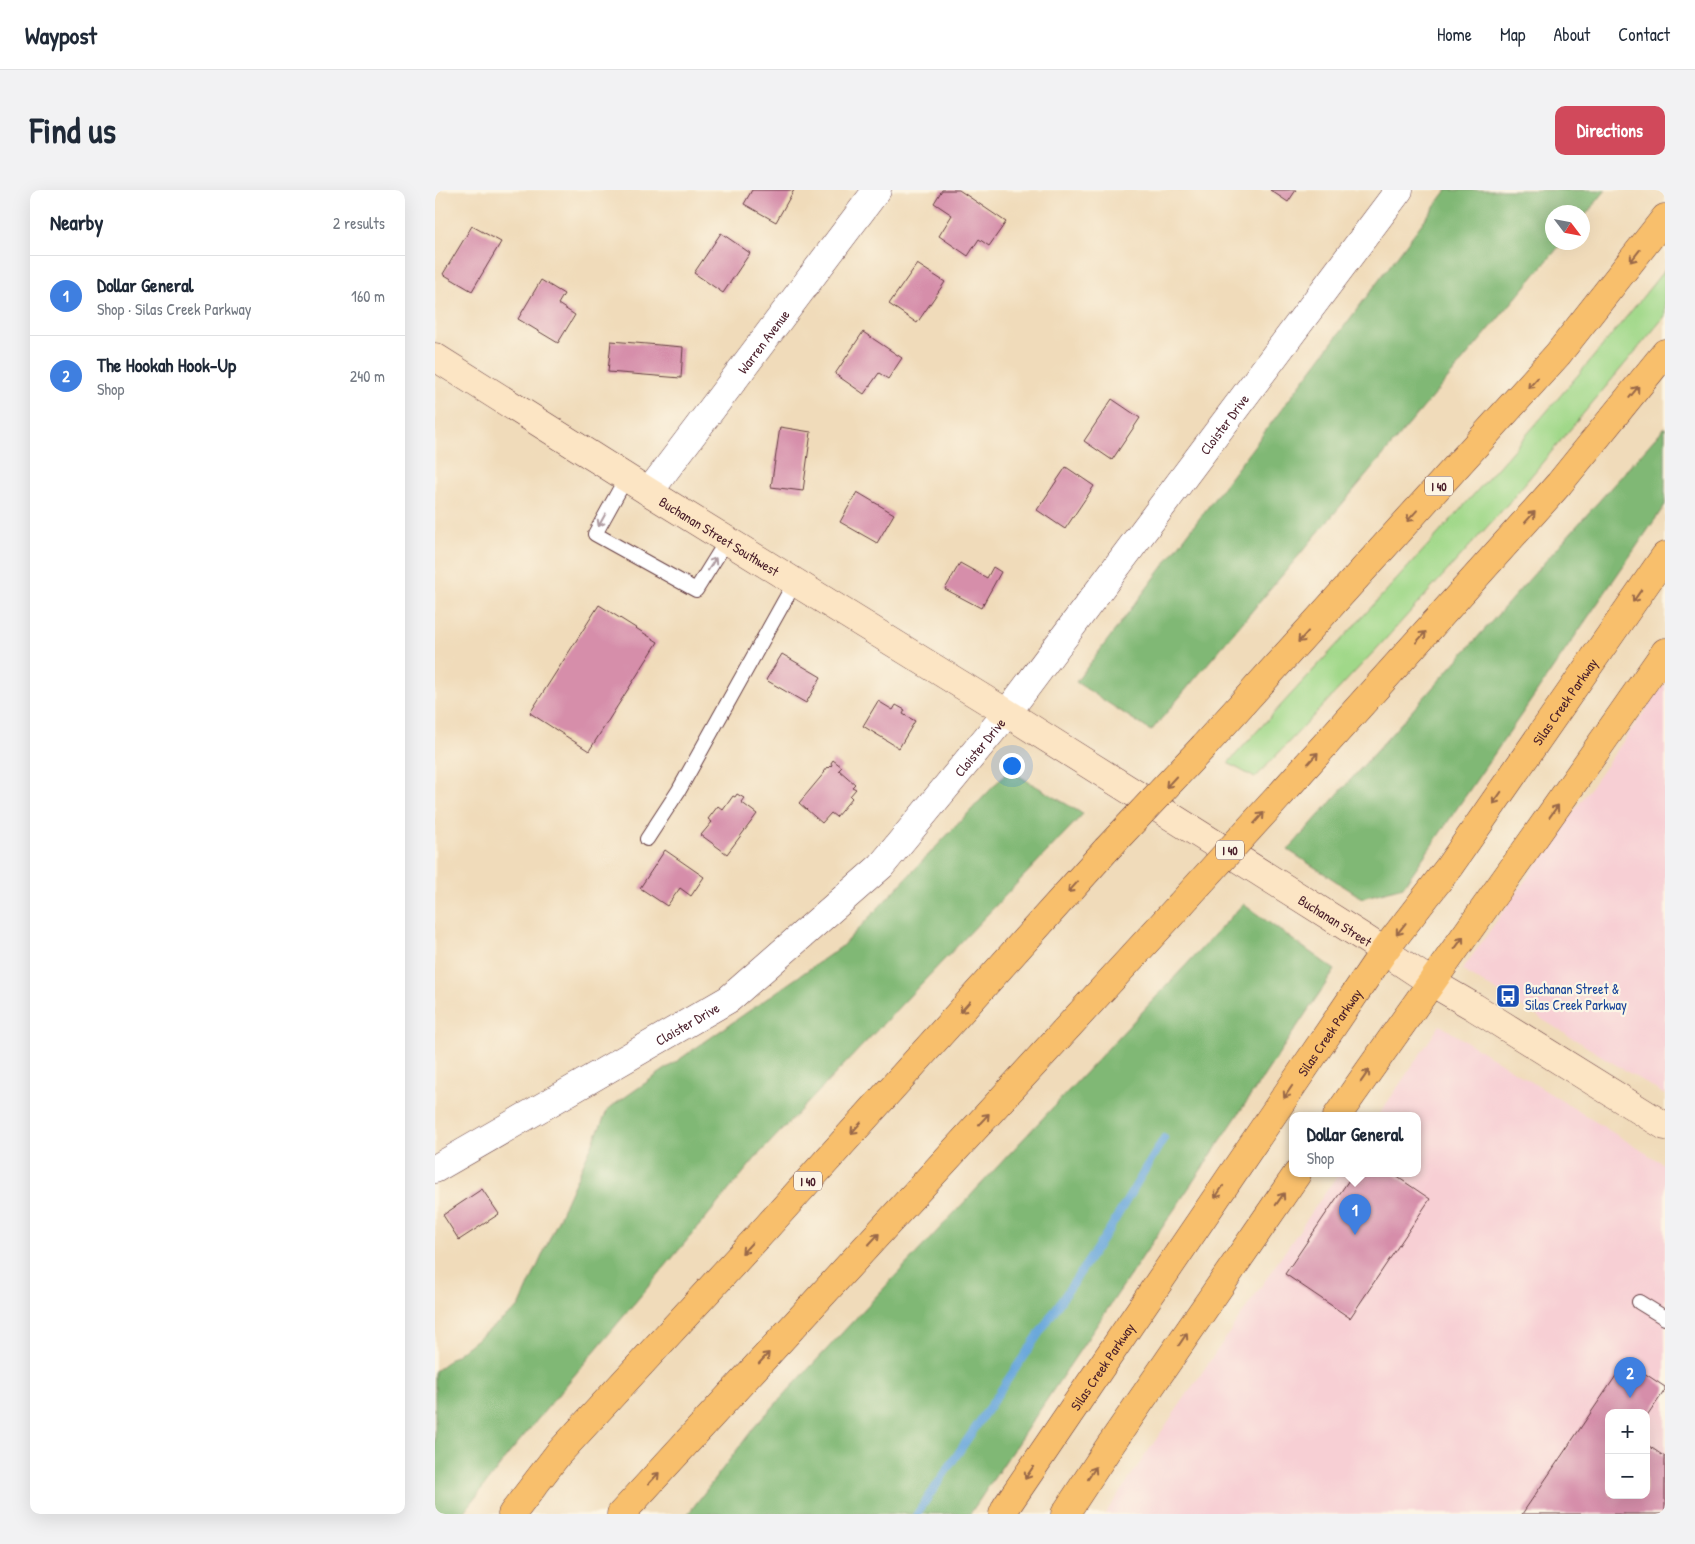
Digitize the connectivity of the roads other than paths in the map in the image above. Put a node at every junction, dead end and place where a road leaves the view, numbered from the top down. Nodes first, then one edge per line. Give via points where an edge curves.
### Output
1 (877, 190) edge
2 (1399, 190) edge
3 (1665, 218) edge
4 (1665, 353) edge
5 (435, 357) edge
6 (626, 478) junction
7 (649, 492) junction
8 (727, 540) junction
9 (1665, 556) edge
10 (795, 582) junction
11 (1665, 652) edge
12 (1007, 713) junction
13 (647, 839) dead end
14 (1384, 951) junction
15 (1431, 982) junction
16 (1340, 1112) edge
17 (1665, 1126) edge
18 (435, 1170) edge
19 (1295, 1177) edge
20 (1639, 1302) dead end
21 (1665, 1318) edge
22 (512, 1514) edge
23 (621, 1514) edge
24 (1003, 1514) edge
25 (1065, 1514) edge

1 - 7 street, Warren Avenue
2 - 12 street, Cloister Drive
3 -> 22 main road, I 40, bridge via 1558,354 558,1454
23 -> 4 main road, I 40, bridge via 1280,795 1559,484
5 - 6 street, Buchanan Street Southwest
6 - 7 street, Buchanan Street Southwest
6 -> 8 lane via 595,534 696,590
7 - 8 street, Buchanan Street Southwest
8 - 10 street, Buchanan Street Southwest
9 -> 14 main road, Silas Creek Parkway via 1449,867
10 - 12 street, Buchanan Street Southwest
10 - 13 lane via 679,790
15 -> 11 main road
12 - 14 street, Buchanan Street
12 - 18 street, Cloister Drive via 881,866 729,999
14 - 15 street, Buchanan Street
14 -> 24 main road, Silas Creek Parkway
16 -> 15 main road
15 - 17 street, Buchanan Street
25 -> 19 main road
20 - 21 lane

